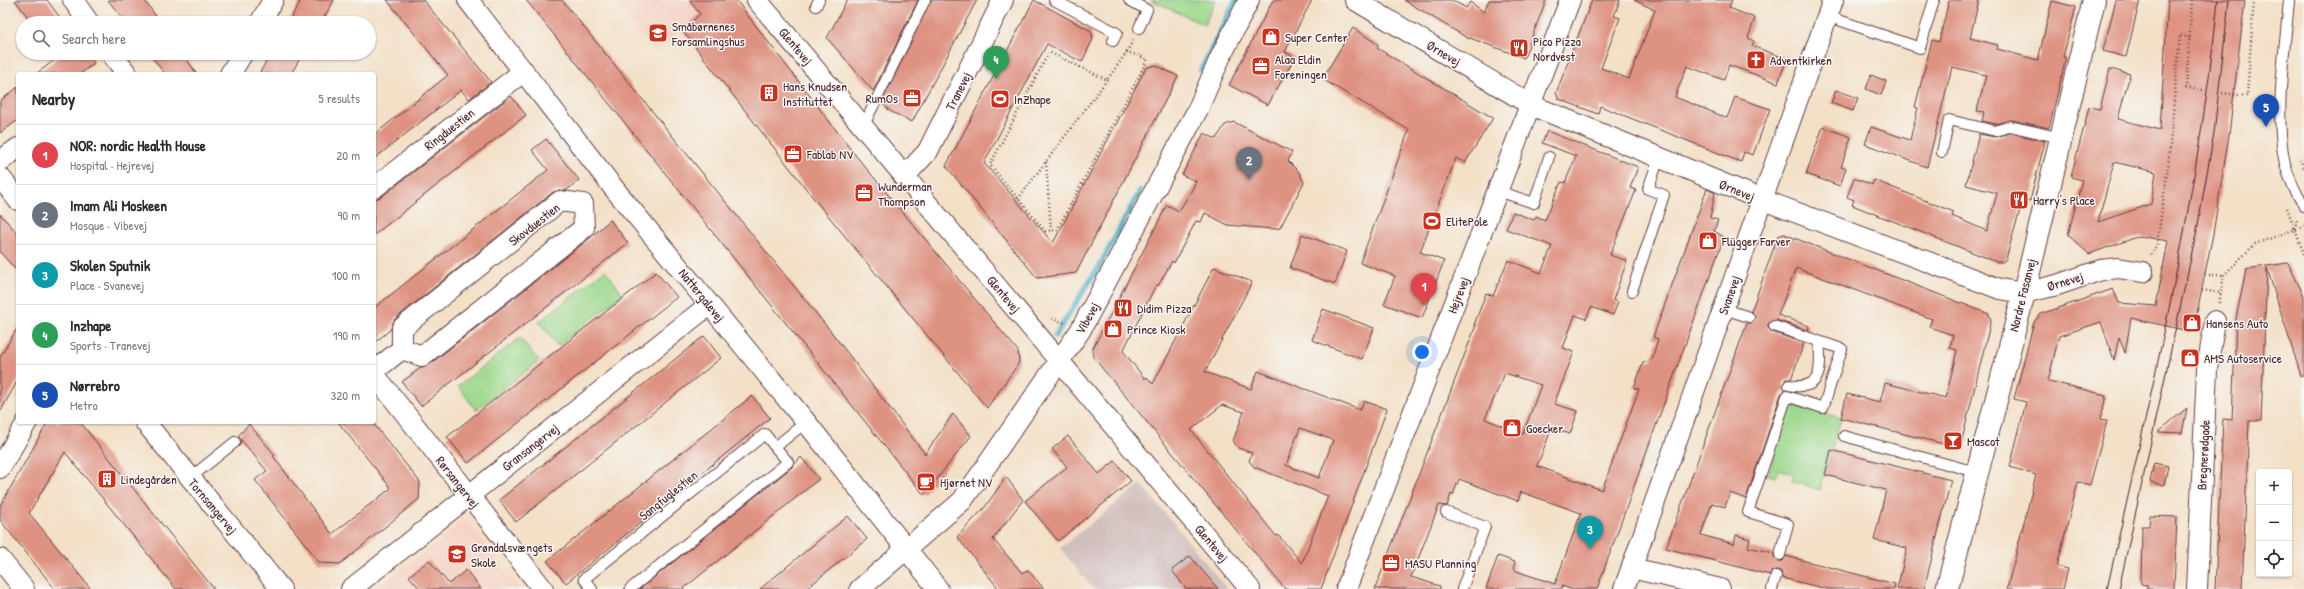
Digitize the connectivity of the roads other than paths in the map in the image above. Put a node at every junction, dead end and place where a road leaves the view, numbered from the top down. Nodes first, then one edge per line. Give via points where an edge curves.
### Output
1 (73, 0) edge
2 (273, 0) edge
3 (468, 0) edge
4 (926, 0) edge
5 (1004, 0) edge
6 (1054, 0) edge
7 (1129, 0) edge
8 (1249, 0) edge
9 (1355, 0) edge
10 (1570, 0) edge
11 (1934, 0) edge
12 (2094, 0) edge
13 (2289, 0) edge
14 (765, 4) edge
15 (1830, 8) edge
16 (84, 16) edge
17 (264, 16) edge
18 (1139, 28) road end
19 (1113, 41) dead end
20 (239, 60) edge
21 (524, 71) junction
22 (231, 72) edge
23 (1531, 105) junction
24 (863, 127) junction
25 (2060, 138) junction
26 (16, 149) edge
27 (1942, 152) dead end
28 (1549, 157) dead end
29 (1659, 158) junction
30 (0, 161) edge
31 (904, 176) junction
32 (0, 177) edge
33 (376, 186) edge
34 (1498, 191) junction
35 (16, 197) edge
36 (1763, 200) junction
37 (2304, 206) edge
38 (2143, 272) road end
39 (1632, 291) dead end
40 (2024, 293) junction
41 (709, 305) junction
42 (1724, 308) junction
43 (1749, 317) dead end
44 (2215, 321) road end
45 (1774, 326) dead end
46 (1819, 341) junction
47 (402, 349) junction
48 (1060, 361) junction
49 (376, 369) edge
50 (376, 377) edge
51 (1789, 385) dead end
52 (806, 422) junction
53 (26, 424) edge
54 (147, 424) edge
55 (1844, 436) dead end
56 (235, 442) dead end
57 (775, 447) junction
58 (0, 468) edge
59 (1976, 472) junction
60 (190, 478) junction
61 (468, 496) junction
62 (1446, 512) dead end
63 (906, 550) junction
64 (1780, 555) dead end
65 (0, 559) edge
66 (1632, 568) junction
67 (1776, 576) dead end
68 (24, 589) edge
69 (281, 589) edge
70 (351, 589) edge
71 (543, 589) edge
72 (592, 589) edge
73 (630, 589) edge
74 (860, 589) edge
75 (938, 589) edge
76 (1250, 589) edge
77 (1346, 589) edge
78 (1462, 589) edge
79 (1624, 589) edge
80 (1720, 589) edge
81 (1772, 589) edge
82 (1947, 589) edge
83 (2197, 589) edge

1 - 16 street
2 - 17 street
3 - 21 street, Nattergalevej
4 - 24 lane
5 - 31 street, Tranevej via 928,151
6 - 19 lane via 1117,33
7 - 18 lane via 1147,10
8 - 48 street, Vibevej via 1162,180 1080,331
9 - 23 street, Ørnevej
10 - 23 street, Hejrevej
11 - 15 lane via 1920,48
12 - 25 street, Nordre Fasanvej
13 - 37 lane via 2282,129 2285,163
14 - 24 street, Glentevej
15 - 36 street, Svanevej
20 - 22 street
21 - 33 street, Ringduestien
21 - 41 street, Nattergalevej
23 - 29 street, Ørnevej
23 - 34 street, Hejrevej
24 - 31 street, Glentevej
25 - 27 lane via 2010,126 1996,131 1949,120
25 - 40 street, Nordre Fasanvej
26 - 30 street
28 - 34 lane via 1534,203
29 - 36 street, Ørnevej
29 - 39 lane via 1648,189 1664,195
31 - 48 street, Glentevej
32 - 35 street
34 - 77 street, Hejrevej
36 - 40 street, Ørnevej via 2000,289
36 - 42 street, Svanevej
38 - 40 street, Ørnevej via 2118,268 2100,270
40 - 59 street, Nordre Fasanvej
41 - 52 street, Nattergalevej
41 - 61 street, Gransangervej
42 - 43 lane
42 - 66 street, Svanevej
44 - 83 street, Bregnerødgade via 2207,369
45 - 46 lane
46 - 51 lane via 1821,369 1816,379 1807,385
46 - 64 lane via 1842,349 1823,408 1787,396 1748,512 1788,524
47 - 47 street, Skovduestien via 422,356 584,228 583,204 560,201 402,328
47 - 49 street
48 - 63 street, Vibevej via 962,500
48 - 76 street, Glentevej
50 - 61 street, Rørsangervej
52 - 57 lane
52 - 63 street, Nattergalevej
53 - 58 street
54 - 60 street, Tornsangervej
55 - 59 lane
56 - 60 lane
57 - 72 lane, Sangfuglestien via 765,434 584,579
57 - 73 lane, Sangfuglestien via 788,462
59 - 82 street, Nordre Fasanvej
60 - 69 street, Tornsangervej
61 - 70 street, Gransangervej
61 - 71 street, Rørsangervej
62 - 78 lane via 1485,527
63 - 74 street, Vibevej
63 - 75 street, Nattergalevej
65 - 68 street
66 - 79 street, Svanevej
66 - 80 street
67 - 81 lane

